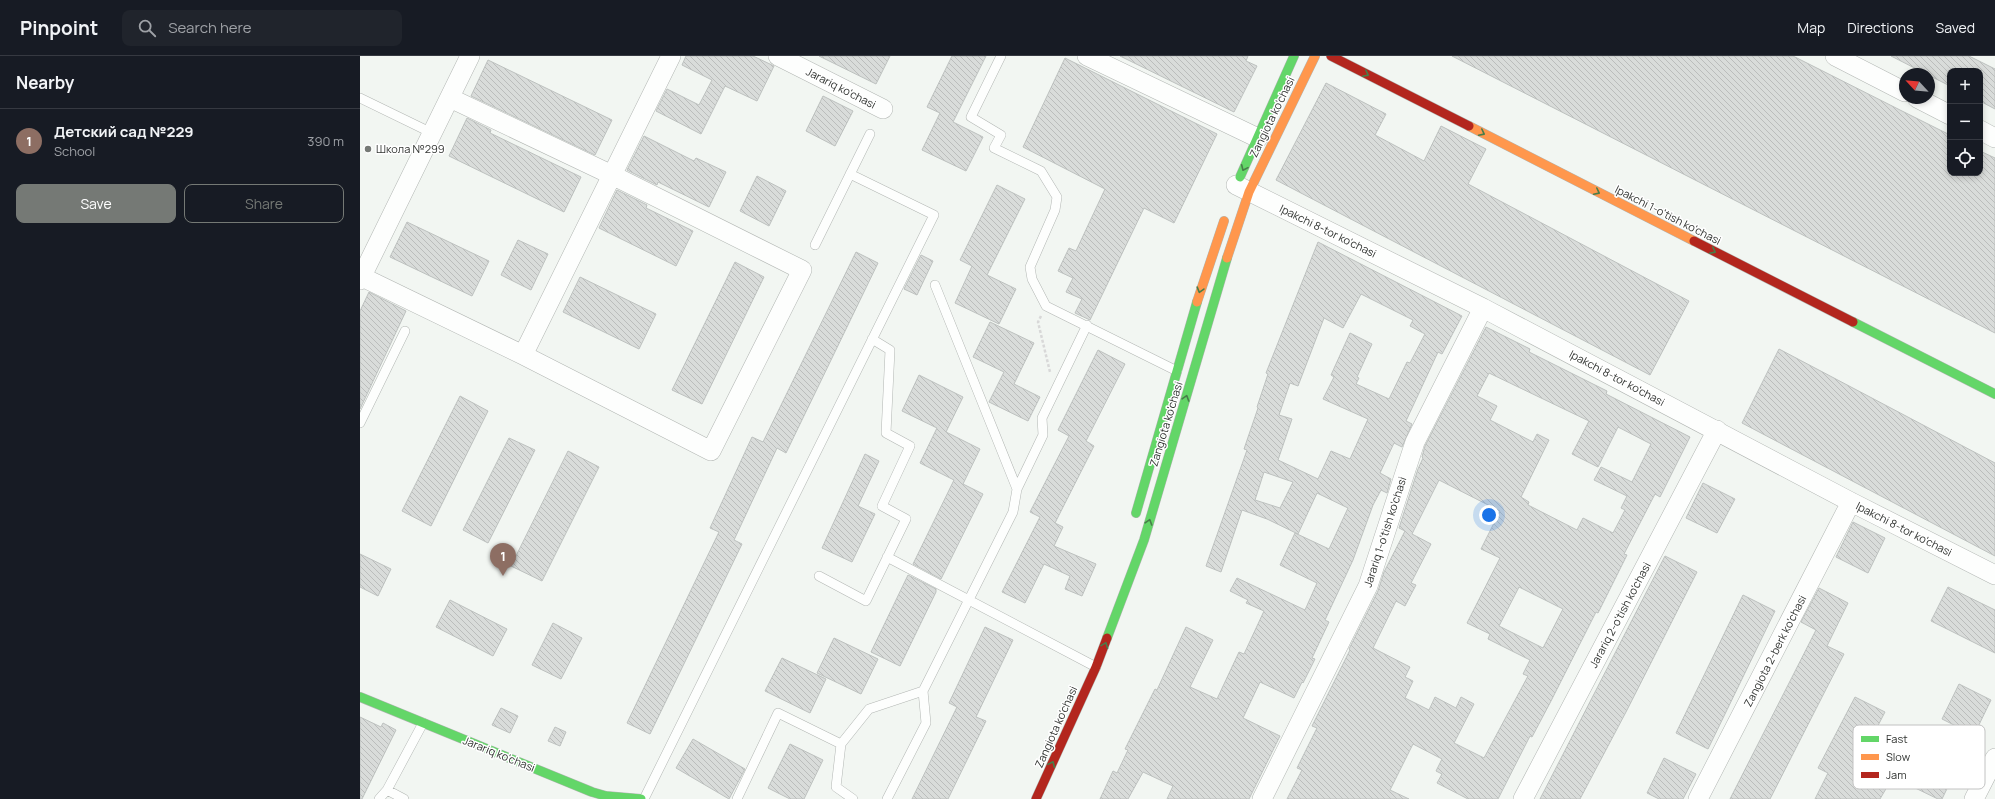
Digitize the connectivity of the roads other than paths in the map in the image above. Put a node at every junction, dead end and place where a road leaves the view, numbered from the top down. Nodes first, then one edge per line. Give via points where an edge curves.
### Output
1 (470, 56) edge
2 (670, 56) edge
3 (1001, 56) edge
4 (1087, 56) edge
5 (1294, 56) edge
6 (1315, 56) edge
7 (1331, 56) edge
8 (1835, 56) edge
9 (783, 57) edge
10 (1899, 89) edge
11 (360, 98) edge
12 (450, 98) junction
13 (1929, 104) edge
14 (883, 109) dead end
15 (1947, 113) edge
16 (1983, 132) edge
17 (432, 133) junction
18 (870, 134) dead end
19 (1258, 138) junction
20 (1995, 138) edge
21 (850, 174) junction
22 (612, 175) junction
23 (1240, 190) junction
24 (1226, 214) dead end
25 (815, 245) dead end
26 (361, 278) edge
27 (935, 285) dead end
28 (1483, 308) junction
29 (1087, 325) junction
30 (405, 330) dead end
31 (872, 339) junction
32 (523, 355) junction
33 (1177, 371) junction
34 (1192, 378) junction
35 (1995, 394) edge
36 (360, 423) edge
37 (1716, 430) junction
38 (1017, 489) junction
39 (1852, 502) junction
40 (1134, 520) dead end
41 (887, 557) junction
42 (1995, 575) edge
43 (819, 576) dead end
44 (968, 600) junction
45 (1096, 667) junction
46 (923, 691) junction
47 (360, 697) edge
48 (423, 723) junction
49 (841, 744) junction
50 (1995, 758) edge
51 (1985, 778) edge
52 (1979, 789) edge
53 (387, 790) junction
54 (378, 799) edge
55 (404, 799) edge
56 (640, 799) edge
57 (644, 799) edge
58 (737, 799) edge
59 (853, 799) edge
60 (887, 799) edge
61 (1036, 799) edge
62 (1262, 799) edge
63 (1523, 799) edge
64 (1698, 799) edge
65 (1974, 799) edge

1 - 12 street
2 - 22 street
3 - 29 lane via 971,118 1001,135 994,148 1041,171 1057,197 1055,210 1030,266 1032,279 1046,306
4 - 19 street
5 - 19 main road, Zangiota ko'chasi
6 - 23 main road, Zangiota ko'chasi
7 -> 35 main road, Ipakchi 1-o'tish ko'chasi
8 - 10 street
9 - 14 street, Jarariq ko'chasi
11 - 17 lane
12 - 17 street
12 - 22 street
13 - 15 street
16 - 20 street
17 - 26 street
18 - 21 lane
19 -> 23 main road, Zangiota ko'chasi
21 - 25 lane
21 - 31 lane via 934,215
22 - 32 street
22 - 32 street via 802,270 712,451
23 - 28 street, Ipakchi 8-tor ko'chasi
23 - 34 main road, Zangiota ko'chasi
24 -> 33 main road, Zangiota ko'chasi
26 - 32 street
27 - 38 lane
28 - 37 street, Ipakchi 8-tor ko'chasi
28 - 62 street, Jarariq 1-o'tish ko'chasi via 1415,442 1368,586
29 - 33 lane
29 - 38 lane via 1042,418 1043,435
30 - 36 lane
31 - 41 lane via 890,350 886,433 910,446 882,506 906,519
31 - 57 lane
33 - 34 lane
33 - 40 main road, Zangiota ko'chasi
45 -> 34 main road, Zangiota ko'chasi via 1144,540
37 - 39 street, Ipakchi 8-tor ko'chasi
37 - 63 street, Jarariq 2-o'tish ko'chasi
38 - 44 lane via 1012,512
39 - 42 street, Ipakchi 8-tor ko'chasi
39 - 64 street, Zangiota 2-berk ko'chasi
41 - 43 lane via 866,601
41 - 44 lane
44 - 45 lane
44 - 46 lane
61 -> 45 main road, Zangiota ko'chasi
46 - 49 lane via 869,709
46 - 60 lane via 926,723
47 - 48 main road, Jarariq ko'chasi
48 - 53 lane
48 - 56 main road, Jarariq ko'chasi via 592,792
49 - 58 lane via 778,713
49 - 59 lane via 836,787
50 - 51 street
52 - 65 street
53 - 54 lane
53 - 55 lane

